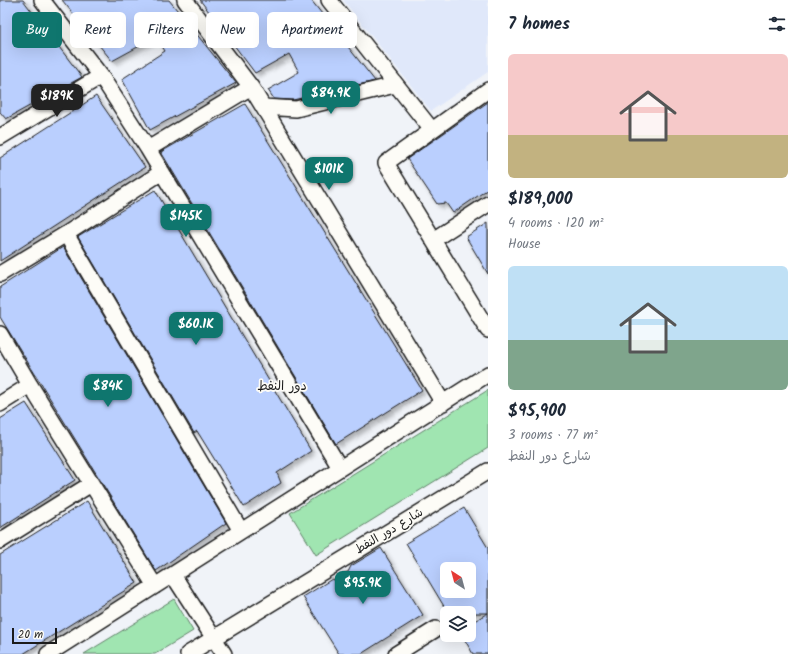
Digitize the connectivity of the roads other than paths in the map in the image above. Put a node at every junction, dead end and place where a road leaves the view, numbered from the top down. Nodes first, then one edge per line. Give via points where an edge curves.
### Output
1 (42, 0) edge
2 (185, 0) edge
3 (329, 0) edge
4 (101, 76) junction
5 (395, 85) junction
6 (251, 86) junction
7 (488, 90) edge
8 (263, 107) junction
9 (432, 130) junction
10 (2, 132) edge
11 (148, 149) junction
12 (162, 172) junction
13 (488, 204) edge
14 (66, 234) junction
15 (433, 240) junction
16 (0, 274) edge
17 (488, 330) edge
18 (0, 334) edge
19 (488, 374) edge
20 (30, 385) junction
21 (443, 403) junction
22 (0, 404) edge
23 (340, 468) junction
24 (488, 471) edge
25 (91, 484) junction
26 (241, 531) junction
27 (0, 541) edge
28 (173, 575) junction
29 (155, 586) junction
30 (436, 629) dead end
31 (214, 638) junction
32 (48, 654) edge
33 (188, 654) edge
34 (224, 654) edge
35 (396, 654) edge

1 - 4 street
2 - 6 street
3 - 5 street
4 - 10 street
4 - 11 street
5 - 8 street via 296,109
5 - 9 street
6 - 8 street
6 - 11 street
7 - 9 street
8 - 21 street
9 - 15 street via 386,163
11 - 12 street
12 - 14 street
12 - 23 street
13 - 15 street
14 - 16 street
14 - 26 street
15 - 17 street
18 - 20 street
19 - 21 street
20 - 22 street
20 - 25 street
21 - 23 street
23 - 26 street
24 - 31 street, شارع دور النفط
25 - 27 street
25 - 29 street
26 - 28 street
28 - 29 street
28 - 31 street
29 - 32 street
30 - 35 street
31 - 33 street, شارع دور النفط
31 - 34 street

